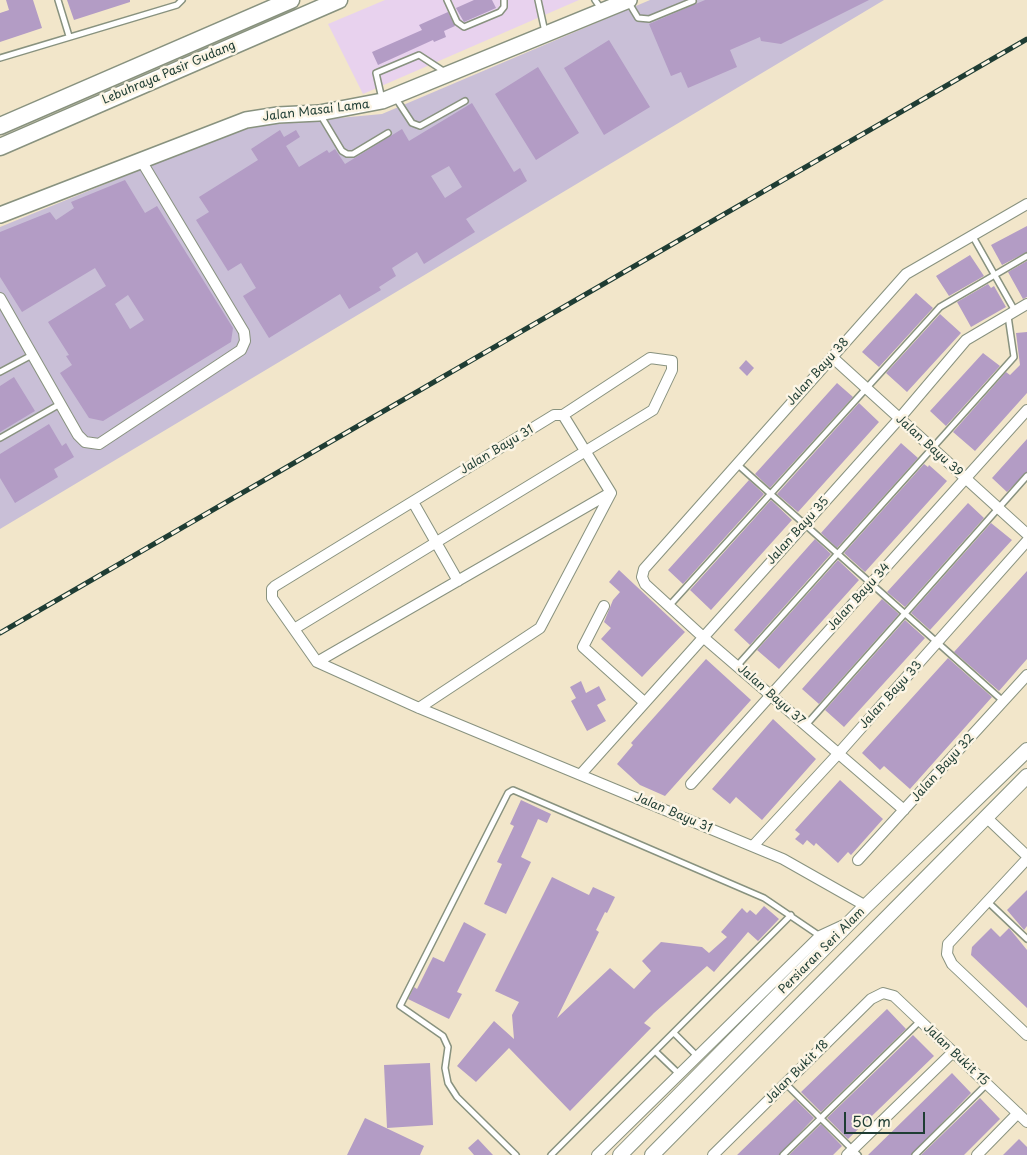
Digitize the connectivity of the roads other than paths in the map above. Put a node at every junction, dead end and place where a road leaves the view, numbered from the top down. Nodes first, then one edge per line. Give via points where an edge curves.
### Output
1 (58, 0) edge
2 (182, 0) edge
3 (290, 0) edge
4 (339, 0) edge
5 (447, 0) edge
6 (504, 0) edge
7 (538, 0) edge
8 (629, 0) edge
9 (692, 1) edge
10 (599, 5) edge
11 (546, 35) junction
12 (69, 36) junction
13 (0, 58) edge
14 (448, 75) junction
15 (388, 99) junction
16 (465, 101) dead end
17 (320, 113) junction
18 (0, 126) edge
19 (388, 132) dead end
20 (0, 147) edge
21 (142, 162) junction
22 (1027, 204) edge
23 (0, 216) edge
24 (972, 235) junction
25 (1027, 256) edge
26 (994, 275) junction
27 (1, 302) edge
28 (1027, 304) edge
29 (1011, 314) junction
30 (32, 354) junction
31 (832, 357) junction
32 (0, 372) edge
33 (865, 388) junction
34 (60, 403) junction
35 (1027, 411) edge
36 (562, 415) junction
37 (899, 419) junction
38 (0, 438) edge
39 (932, 448) junction
40 (585, 450) junction
41 (737, 464) junction
42 (1027, 476) edge
43 (966, 478) junction
44 (610, 493) junction
45 (770, 493) junction
46 (413, 502) junction
47 (999, 508) junction
48 (804, 524) junction
49 (1027, 534) edge
50 (1027, 541) edge
51 (435, 543) junction
52 (838, 554) junction
53 (642, 577) joint
54 (458, 581) junction
55 (871, 583) junction
56 (604, 606) dead end
57 (669, 606) junction
58 (904, 613) junction
59 (294, 629) junction
60 (703, 637) junction
61 (937, 642) junction
62 (317, 662) junction
63 (737, 666) junction
64 (1027, 675) edge
65 (771, 694) junction
66 (1003, 701) junction
67 (644, 702) junction
68 (419, 708) junction
69 (806, 725) junction
70 (1027, 750) edge
71 (838, 754) junction
72 (581, 774) junction
73 (1027, 776) edge
74 (691, 784) dead end
75 (904, 810) junction
76 (986, 817) junction
77 (753, 846) junction
78 (1027, 858) edge
79 (858, 860) dead end
80 (988, 902) junction
81 (866, 906) junction
82 (791, 915) junction
83 (851, 921) junction
84 (820, 936) junction
85 (1027, 939) edge
86 (883, 993) joint
87 (920, 1021) junction
88 (674, 1032) junction
89 (1027, 1035) edge
90 (655, 1051) junction
91 (953, 1052) junction
92 (698, 1056) junction
93 (679, 1074) junction
94 (786, 1084) junction
95 (987, 1084) junction
96 (1018, 1113) junction
97 (821, 1118) junction
98 (1027, 1122) edge
99 (852, 1153) edge
100 (516, 1155) edge
101 (551, 1155) edge
102 (597, 1155) edge
103 (620, 1155) edge
104 (652, 1155) edge
105 (713, 1155) edge
106 (784, 1155) edge
107 (915, 1155) edge
108 (977, 1155) edge

1 - 12 lane
2 - 12 lane via 177,5
3 - 18 highway, Lebuhraya Pasir Gudang
4 - 20 highway, Lebuhraya Pasir Gudang
5 - 6 lane via 457,22 464,27 503,10
7 - 11 lane
8 - 9 lane via 634,14 643,20
8 - 10 main road, Jalan Masai Lama
10 - 11 main road, Jalan Masai Lama
11 - 14 main road, Jalan Masai Lama
12 - 13 lane
14 - 15 main road, Jalan Masai Lama
14 - 15 lane via 419,55 376,73
15 - 16 lane via 417,126
15 - 17 main road, Jalan Masai Lama
17 - 19 lane via 342,151 347,154 353,154
17 - 21 main road, Jalan Masai Lama via 246,120
21 - 23 main road, Jalan Masai Lama
21 - 34 street via 244,332 242,350 99,444 85,442 78,435
22 - 24 street, Jalan Bayu 38
24 - 26 lane
24 - 31 street, Jalan Bayu 38 via 906,274
25 - 26 lane
26 - 29 lane
26 - 33 lane via 940,307
27 - 30 street
28 - 29 street, Jalan Bayu 35
29 - 37 street, Jalan Bayu 35 via 966,340
29 - 39 lane via 1014,357
30 - 32 lane
30 - 34 street
31 - 33 street, Jalan Bayu 39
31 - 41 street, Jalan Bayu 38
33 - 37 street, Jalan Bayu 39
33 - 45 lane
34 - 38 lane
35 - 43 street, Jalan Bayu 34
36 - 40 street
36 - 40 street, Jalan Bayu 31 via 650,358 672,361 672,370 653,410
36 - 46 street, Jalan Bayu 31 via 554,415
37 - 39 street, Jalan Bayu 39
37 - 48 street, Jalan Bayu 35
39 - 43 street, Jalan Bayu 39
39 - 52 lane
40 - 44 street
40 - 51 street
41 - 45 lane
41 - 53 street, Jalan Bayu 38 via 644,569
42 - 47 lane
43 - 47 street, Jalan Bayu 39
43 - 55 street, Jalan Bayu 34
44 - 54 street
44 - 68 street via 540,628
45 - 48 lane
45 - 57 lane
46 - 51 street
46 - 59 street, Jalan Bayu 31 via 272,589 272,598
47 - 49 street, Jalan Bayu 39
47 - 58 lane
48 - 52 lane
48 - 60 street, Jalan Bayu 35
50 - 61 street, Jalan Bayu 33
51 - 54 street
51 - 59 street
52 - 55 lane
52 - 63 lane
53 - 57 street, Jalan Bayu 37 via 645,584
54 - 62 street
55 - 58 lane
55 - 65 street, Jalan Bayu 34
56 - 67 street via 583,647
57 - 60 street, Jalan Bayu 37
58 - 61 lane
58 - 69 lane
59 - 62 street, Jalan Bayu 31
60 - 63 street, Jalan Bayu 37
60 - 67 street, Jalan Bayu 35
61 - 66 lane
61 - 71 street, Jalan Bayu 33
62 - 68 street, Jalan Bayu 31
63 - 65 street, Jalan Bayu 37
64 - 66 street, Jalan Bayu 32
65 - 69 street, Jalan Bayu 37
65 - 74 street, Jalan Bayu 34
66 - 75 street, Jalan Bayu 32
67 - 72 street, Jalan Bayu 35
68 - 72 street, Jalan Bayu 31
69 - 71 street, Jalan Bayu 37
70 - 81 main road, Persiaran Seri Alam
71 - 75 street, Jalan Bayu 37
71 - 77 street, Jalan Bayu 33
72 - 77 street, Jalan Bayu 31
73 - 76 main road, Persiaran Seri Alam
75 - 79 street, Jalan Bayu 32
76 - 78 street
76 - 104 main road, Persiaran Seri Alam
77 - 81 street, Jalan Bayu 31 via 783,859
78 - 80 street
80 - 85 lane
80 - 89 street via 948,944 947,954 952,964
81 - 83 main road, Persiaran Seri Alam
82 - 84 lane
82 - 88 lane
82 - 100 lane via 764,898 517,790 508,794 400,1006 443,1036 448,1047 445,1068 448,1083 457,1097
83 - 84 street
83 - 103 main road, Persiaran Seri Alam
84 - 92 street
86 - 87 street, Jalan Bukit 15 via 894,996
86 - 94 street, Jalan Bukit 18 via 871,999
87 - 91 street, Jalan Bukit 15
87 - 97 lane
88 - 90 lane
88 - 92 lane
90 - 93 lane
90 - 101 lane
91 - 95 street, Jalan Bukit 15
91 - 99 street
92 - 93 street
93 - 102 street
94 - 97 lane
94 - 105 street, Jalan Bukit 18
95 - 96 street, Jalan Bukit 15
95 - 107 lane
96 - 98 street, Jalan Bukit 15
96 - 108 street
97 - 99 lane
97 - 106 lane

